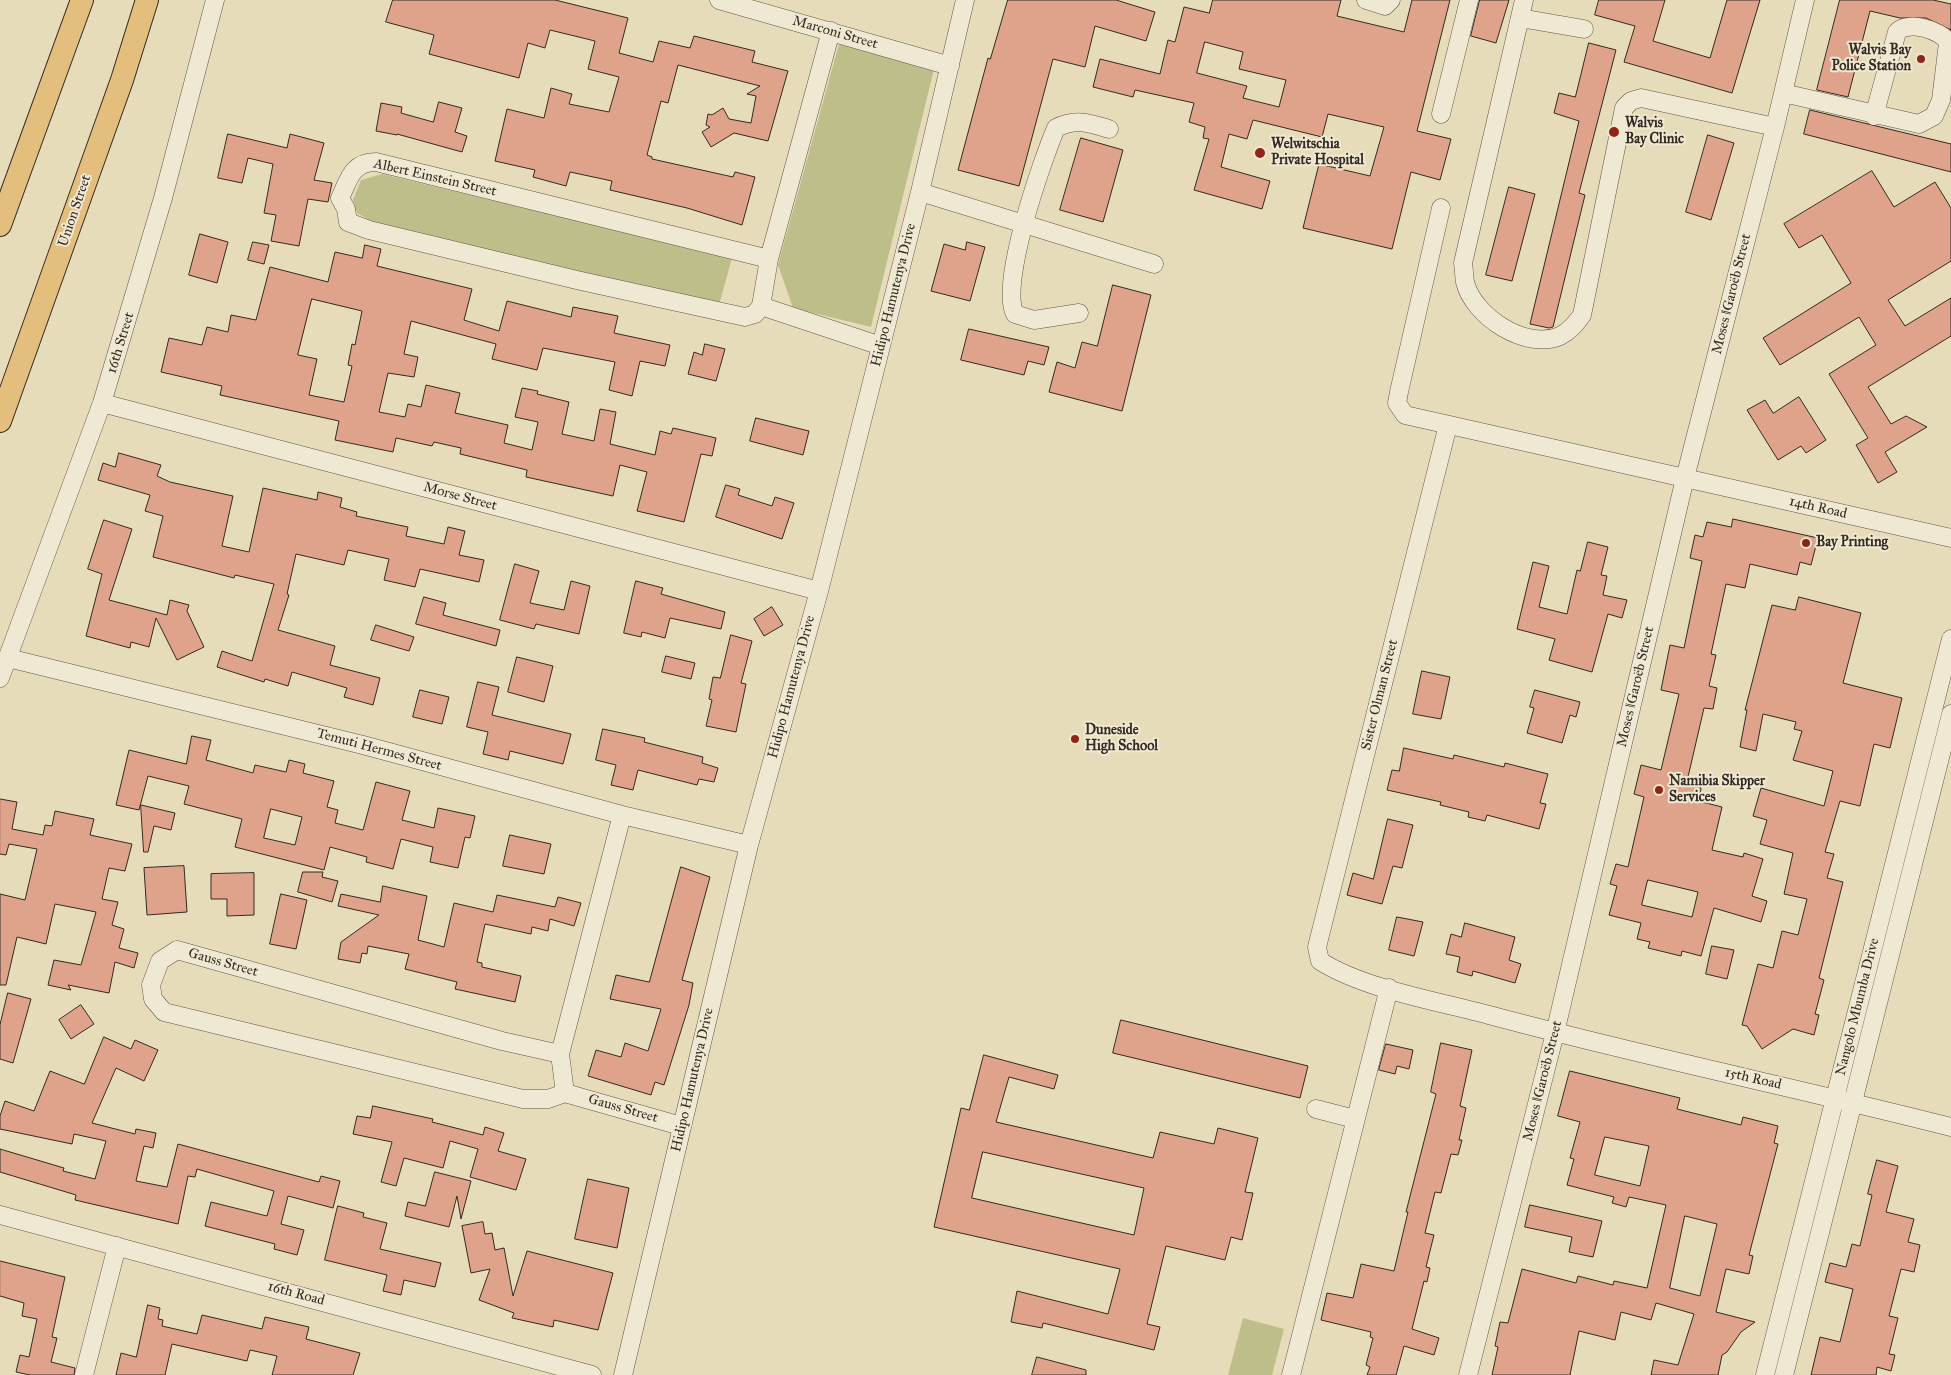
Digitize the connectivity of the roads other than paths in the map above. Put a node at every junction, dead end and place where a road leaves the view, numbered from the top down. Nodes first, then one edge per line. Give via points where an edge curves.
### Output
1 (82, 0) edge
2 (147, 0) edge
3 (215, 0) edge
4 (719, 0) edge
5 (965, 0) edge
6 (1366, 0) edge
7 (1391, 0) edge
8 (1469, 0) edge
9 (1524, 0) edge
10 (1805, 0) edge
11 (1520, 18) junction
12 (1584, 30) dead end
13 (831, 31) junction
14 (950, 66) junction
15 (1783, 93) junction
16 (1441, 114) dead end
17 (1874, 116) junction
18 (1775, 127) junction
19 (1109, 129) dead end
20 (920, 192) junction
21 (1441, 208) dead end
22 (1023, 224) junction
23 (0, 226) edge
24 (769, 259) junction
25 (1154, 264) dead end
26 (762, 306) junction
27 (1079, 314) dead end
28 (881, 346) junction
29 (102, 403) junction
30 (0, 421) edge
31 (1448, 425) junction
32 (1684, 478) junction
33 (1951, 538) edge
34 (819, 591) junction
35 (1951, 639) edge
36 (8, 658) junction
37 (0, 678) edge
38 (1951, 714) edge
39 (622, 815) junction
40 (749, 846) junction
41 (1389, 988) junction
42 (1555, 1033) junction
43 (560, 1054) junction
44 (566, 1093) junction
45 (1834, 1098) junction
46 (1853, 1102) junction
47 (1316, 1108) dead end
48 (1355, 1119) junction
49 (682, 1126) junction
50 (1951, 1127) edge
51 (0, 1215) edge
52 (117, 1246) junction
53 (84, 1375) edge
54 (592, 1375) edge
55 (623, 1375) edge
56 (1291, 1375) edge
57 (1468, 1375) edge
58 (1764, 1375) edge
59 (1784, 1375) edge

1 - 23 main road
2 - 30 main road, Union Street via 122,80
3 - 29 street, 16th Street via 160,207
4 - 13 street, Marconi Street
5 - 14 street, Hidipo Hamutenya Drive
6 - 7 street via 1384,6
8 - 16 street
9 - 11 street
10 - 15 street, Moses ǁGaroëb Street
11 - 12 street
11 - 18 street via 1463,263 1465,283 1480,309 1491,321 1507,330 1543,338 1559,336 1572,328 1582,315 1624,108 1631,101 1641,98
13 - 14 street, Marconi Street
13 - 24 street
14 - 20 street, Hidipo Hamutenya Drive
15 - 17 street
15 - 18 street, Moses ǁGaroëb Street
17 - 17 street via 1919,124 1934,116 1941,100 1946,38 1940,33 1907,26 1897,32
18 - 32 street, Moses ǁGaroëb Street
19 - 22 street via 1083,121 1068,122 1056,128
20 - 22 street
20 - 28 street, Hidipo Hamutenya Drive
21 - 31 street via 1397,403 1404,415
22 - 25 street
22 - 27 street via 1010,305 1015,314 1034,320
24 - 26 street
24 - 26 street, Albert Einstein Street via 376,162 365,162 356,167 340,198 348,222 369,230 745,317 755,314
26 - 28 street
28 - 34 street, Hidipo Hamutenya Drive
29 - 34 street, Morse Street
29 - 36 street, 16th Street
31 - 32 street
31 - 41 street, Sister Olman Street via 1317,947 1320,961 1336,970
32 - 33 street, 14th Road
32 - 42 street, Moses ǁGaroëb Street
34 - 40 street, Hidipo Hamutenya Drive
35 - 45 street, Nangolo Mbumba Drive
36 - 37 street, 16th Street
36 - 39 street, Temuti Hermes Street via 363,745
38 - 46 street, Nangolo Mbumba Drive
39 - 40 street, Temuti Hermes Street
39 - 43 street
40 - 49 street, Hidipo Hamutenya Drive
41 - 42 street, Sister Olman Street
41 - 48 street
42 - 45 street, 15th Road
42 - 57 street, Moses ǁGaroëb Street
43 - 44 street
43 - 44 street, Gauss Street via 502,1041 177,950 160,961 151,985 153,999 164,1012 522,1099 548,1099
44 - 49 street, Gauss Street
45 - 46 street, 15th Road
45 - 58 street, Nangolo Mbumba Drive
46 - 50 street, 15th Road
46 - 59 street, Nangolo Mbumba Drive
47 - 48 street
48 - 56 street
49 - 55 street, Hidipo Hamutenya Drive
51 - 52 street, 16th Road
52 - 53 street
52 - 54 street, 16th Road

